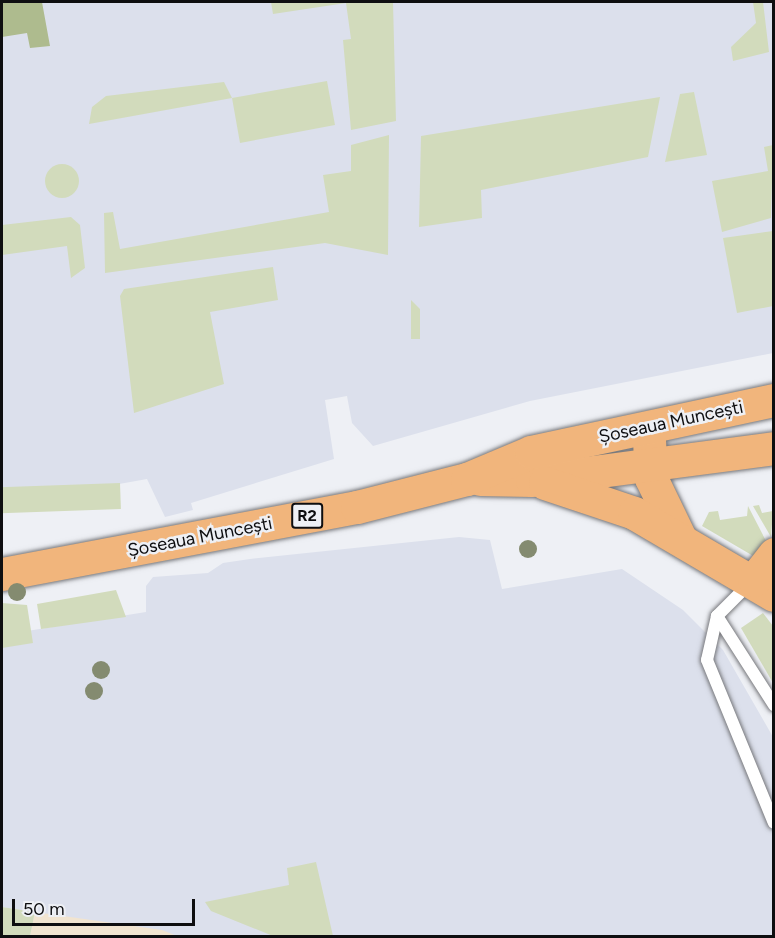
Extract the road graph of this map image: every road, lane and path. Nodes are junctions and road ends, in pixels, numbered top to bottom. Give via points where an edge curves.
1 (774, 400) edge
2 (654, 424) junction
3 (774, 448) edge
4 (647, 462) junction
5 (466, 479) junction
6 (532, 480) junction
7 (679, 537) junction
8 (774, 554) edge
9 (2, 574) edge
10 (764, 588) edge
11 (717, 616) junction
12 (774, 705) edge
13 (774, 823) edge

1 - 2 main road, Șoseaua Muncești / R2
2 - 4 main road
2 - 5 main road, Șoseaua Muncești / R2 via 531,452
3 - 4 main road, Șoseaua Muncești / R2
4 - 6 main road, Șoseaua Muncești / R2
4 - 7 main road
5 - 6 main road, Șoseaua Muncești / R2
5 - 9 main road, Șoseaua Muncești / R2 via 357,507
6 - 7 main road via 623,508
7 - 10 main road
8 - 10 main road
10 - 11 lane
11 - 12 lane
11 - 13 lane via 707,660

